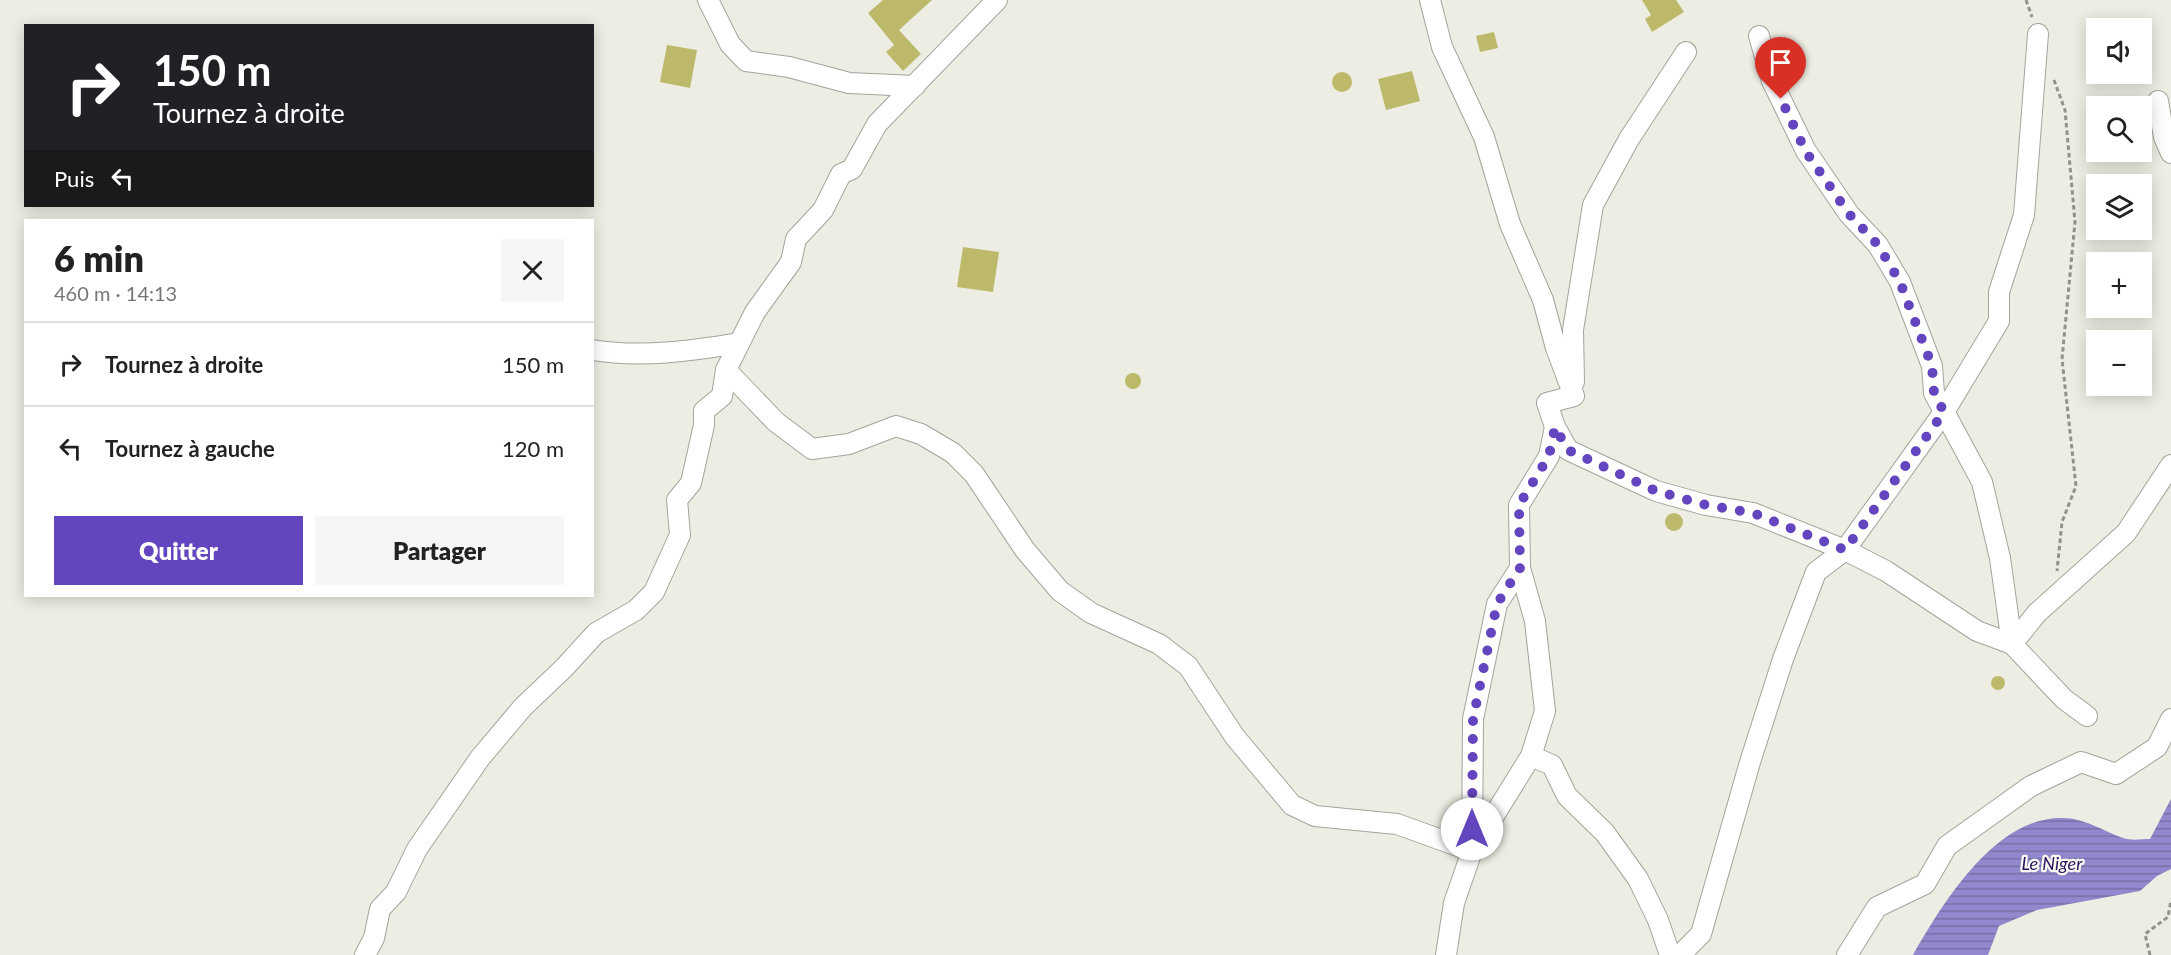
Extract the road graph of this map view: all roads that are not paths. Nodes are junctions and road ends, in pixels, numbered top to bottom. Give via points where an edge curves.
1 (708, 0) edge
2 (997, 0) edge
3 (1430, 0) edge
4 (2038, 34) road end
5 (1759, 36) dead end
6 (1686, 52) dead end
7 (915, 86) junction
8 (2158, 101) dead end
9 (2171, 153) edge
10 (739, 343) junction
11 (594, 351) edge
12 (726, 370) junction
13 (1574, 396) junction
14 (1944, 412) junction
15 (1555, 427) junction
16 (2171, 465) edge
17 (1845, 550) junction
18 (1520, 568) junction
19 (2012, 644) junction
20 (2087, 716) dead end
21 (2171, 719) edge
22 (1531, 756) junction
23 (1472, 851) junction
24 (365, 955) edge
25 (1446, 955) edge
26 (1670, 955) edge
27 (1680, 955) edge
28 (1847, 955) edge

1 - 7 street via 730,44 746,61 789,67 849,83
2 - 7 street
3 - 13 street via 1442,47 1485,137 1510,224 1544,300
4 - 14 street via 2024,215 1999,292 1999,321
5 - 14 street via 1772,81 1806,152 1849,214 1878,245 1900,282 1932,366 1934,393
6 - 13 street via 1629,139 1593,205 1573,330
7 - 10 street via 877,124 852,169 841,174 823,210 796,239 791,262 755,312
8 - 9 street
10 - 11 street via 686,352
10 - 12 street
12 - 23 street via 776,422 812,449 849,444 896,426 921,434 953,453 974,474 1025,550 1060,591 1091,613 1159,644 1188,666 1235,737 1292,805 1315,816 1397,824
12 - 24 street via 722,396 704,411 691,483 677,500 680,535 654,592 636,610 596,633 480,758 417,849 396,892 380,909 374,938
13 - 15 street via 1547,403
14 - 17 street
14 - 19 street via 1982,482 2000,558
15 - 17 street via 1568,450 1656,491 1753,513
15 - 18 street via 1549,456 1519,505
16 - 19 street via 2126,533 2037,613
17 - 19 street via 1886,571 1977,631
17 - 27 street via 1816,572 1750,762 1701,934
18 - 22 street via 1535,621 1545,711
18 - 23 street via 1497,604 1473,719
19 - 20 street via 2064,699
21 - 28 street via 2157,747 2116,774 2081,762 2031,786 1947,846 1925,884 1877,907
22 - 23 street
22 - 26 street via 1552,765 1566,796 1605,833 1638,879
23 - 25 street via 1454,903

